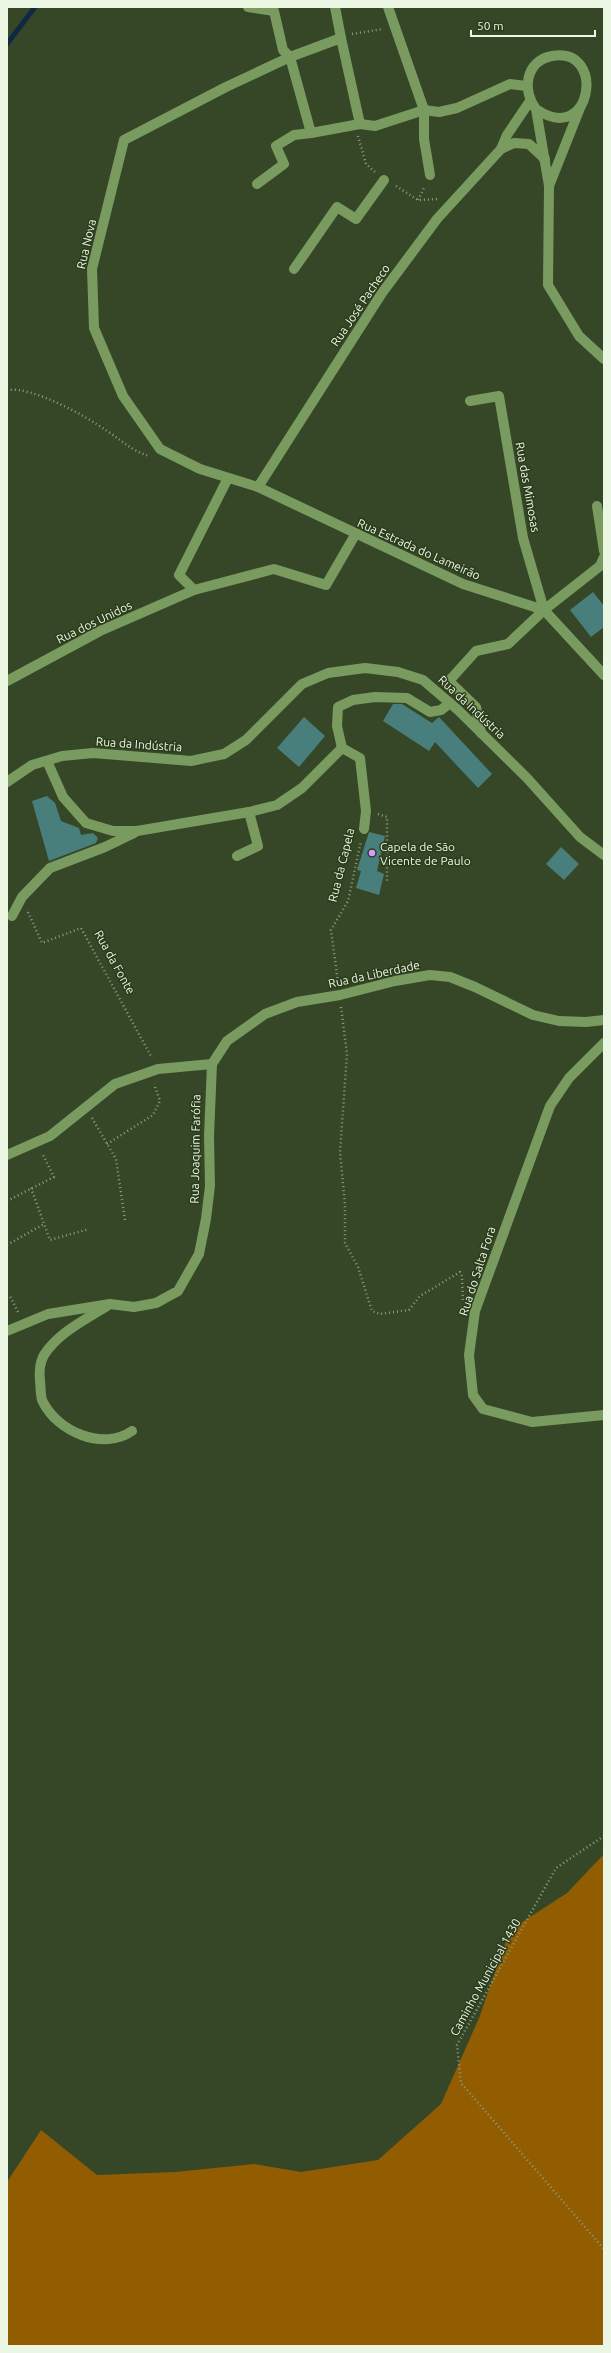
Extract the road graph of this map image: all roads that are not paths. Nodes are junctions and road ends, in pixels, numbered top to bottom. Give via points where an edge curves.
1 (248, 7) edge
2 (334, 7) edge
3 (388, 7) edge
4 (340, 38) junction
5 (290, 57) junction
6 (526, 86) junction
7 (533, 105) junction
8 (581, 106) junction
9 (424, 110) junction
10 (360, 124) junction
11 (311, 133) junction
12 (501, 149) junction
13 (545, 159) junction
14 (430, 175) dead end
15 (384, 180) road end
16 (257, 184) dead end
17 (549, 186) junction
18 (294, 269) dead end
19 (604, 359) edge
20 (470, 401) dead end
21 (228, 478) junction
22 (258, 487) junction
23 (597, 506) dead end
24 (356, 535) junction
25 (604, 551) edge
26 (604, 557) edge
27 (194, 590) junction
28 (544, 610) junction
29 (604, 675) edge
30 (7, 681) edge
31 (450, 703) junction
32 (482, 733) junction
33 (342, 748) junction
34 (47, 761) junction
35 (7, 782) edge
36 (249, 812) junction
37 (364, 829) road end
38 (137, 831) junction
39 (604, 855) edge
40 (237, 856) dead end
41 (12, 916) dead end
42 (604, 1020) edge
43 (604, 1043) edge
44 (212, 1064) junction
45 (7, 1154) edge
46 (110, 1304) junction
47 (7, 1331) edge
48 (604, 1414) edge
49 (132, 1431) dead end

1 - 5 street via 274,11 283,50
2 - 4 street
3 - 9 street
4 - 5 street, Rua Nova
4 - 10 street
5 - 11 street
5 - 21 street, Rua Nova via 124,140 92,269 94,328 123,396 160,449 200,469
6 - 7 street
6 - 8 street via 528,76 542,60 562,56 572,60 586,76 588,86
6 - 9 street via 510,84 457,108 439,112
7 - 8 street via 553,118 564,117
7 - 12 street, Rua José Pacheco via 507,135
7 - 13 street
8 - 17 street
9 - 10 street via 375,126
9 - 14 street via 424,139
10 - 11 street
11 - 16 street via 294,136 276,146 284,164
12 - 13 street via 514,143 529,144
12 - 22 street, Rua José Pacheco via 437,219 382,293
13 - 17 street
15 - 18 street via 356,219 337,207
17 - 19 street via 548,285 579,336
20 - 28 street, Rua das Mimosas via 499,396 523,538
21 - 22 street, Rua Estrada do Lameirão
21 - 27 street via 179,575
22 - 24 street, Rua Estrada do Lameirão
23 - 25 street
24 - 27 street, Rua dos Unidos via 326,585 274,569
24 - 28 street, Rua Estrada do Lameirão via 463,584
26 - 28 street via 600,566
27 - 30 street, Rua dos Unidos via 100,631
28 - 29 street, Rua Estrada do Lameirão
28 - 32 street via 508,644 476,651 449,681 476,707
31 - 32 street, Rua da Indústria
31 - 33 street via 441,710 430,712 407,698 375,697 353,700 338,707 337,726
31 - 34 street, Rua da Indústria via 423,680 406,674 365,668 336,672 302,684 246,740 224,754 191,761 93,753 62,756
32 - 39 street, Rua da Indústria via 580,837
33 - 36 street via 302,788 277,805
33 - 37 street, Rua da Capela via 360,758 366,811
34 - 35 street, Rua da Indústria via 32,766
34 - 38 street via 63,797 86,823 113,831
36 - 38 street
36 - 40 street via 258,846
38 - 41 street via 105,847 50,868 22,897
42 - 44 street, Rua da Liberdade via 559,1021 533,1015 450,977 430,975 297,1002 266,1014 227,1041
43 - 48 street, Rua do Salta Fora via 570,1078 550,1106 475,1311 469,1361 473,1395 483,1409 532,1422
44 - 45 street via 158,1069 115,1084 50,1136
44 - 46 street, Rua Joaquim Farófia via 210,1186 199,1254 178,1291 149,1304 134,1307
46 - 47 street, Rua Joaquim Farófia via 48,1314
46 - 49 street via 61,1337 44,1355 39,1372 42,1401 51,1415 70,1431 84,1436 113,1438

